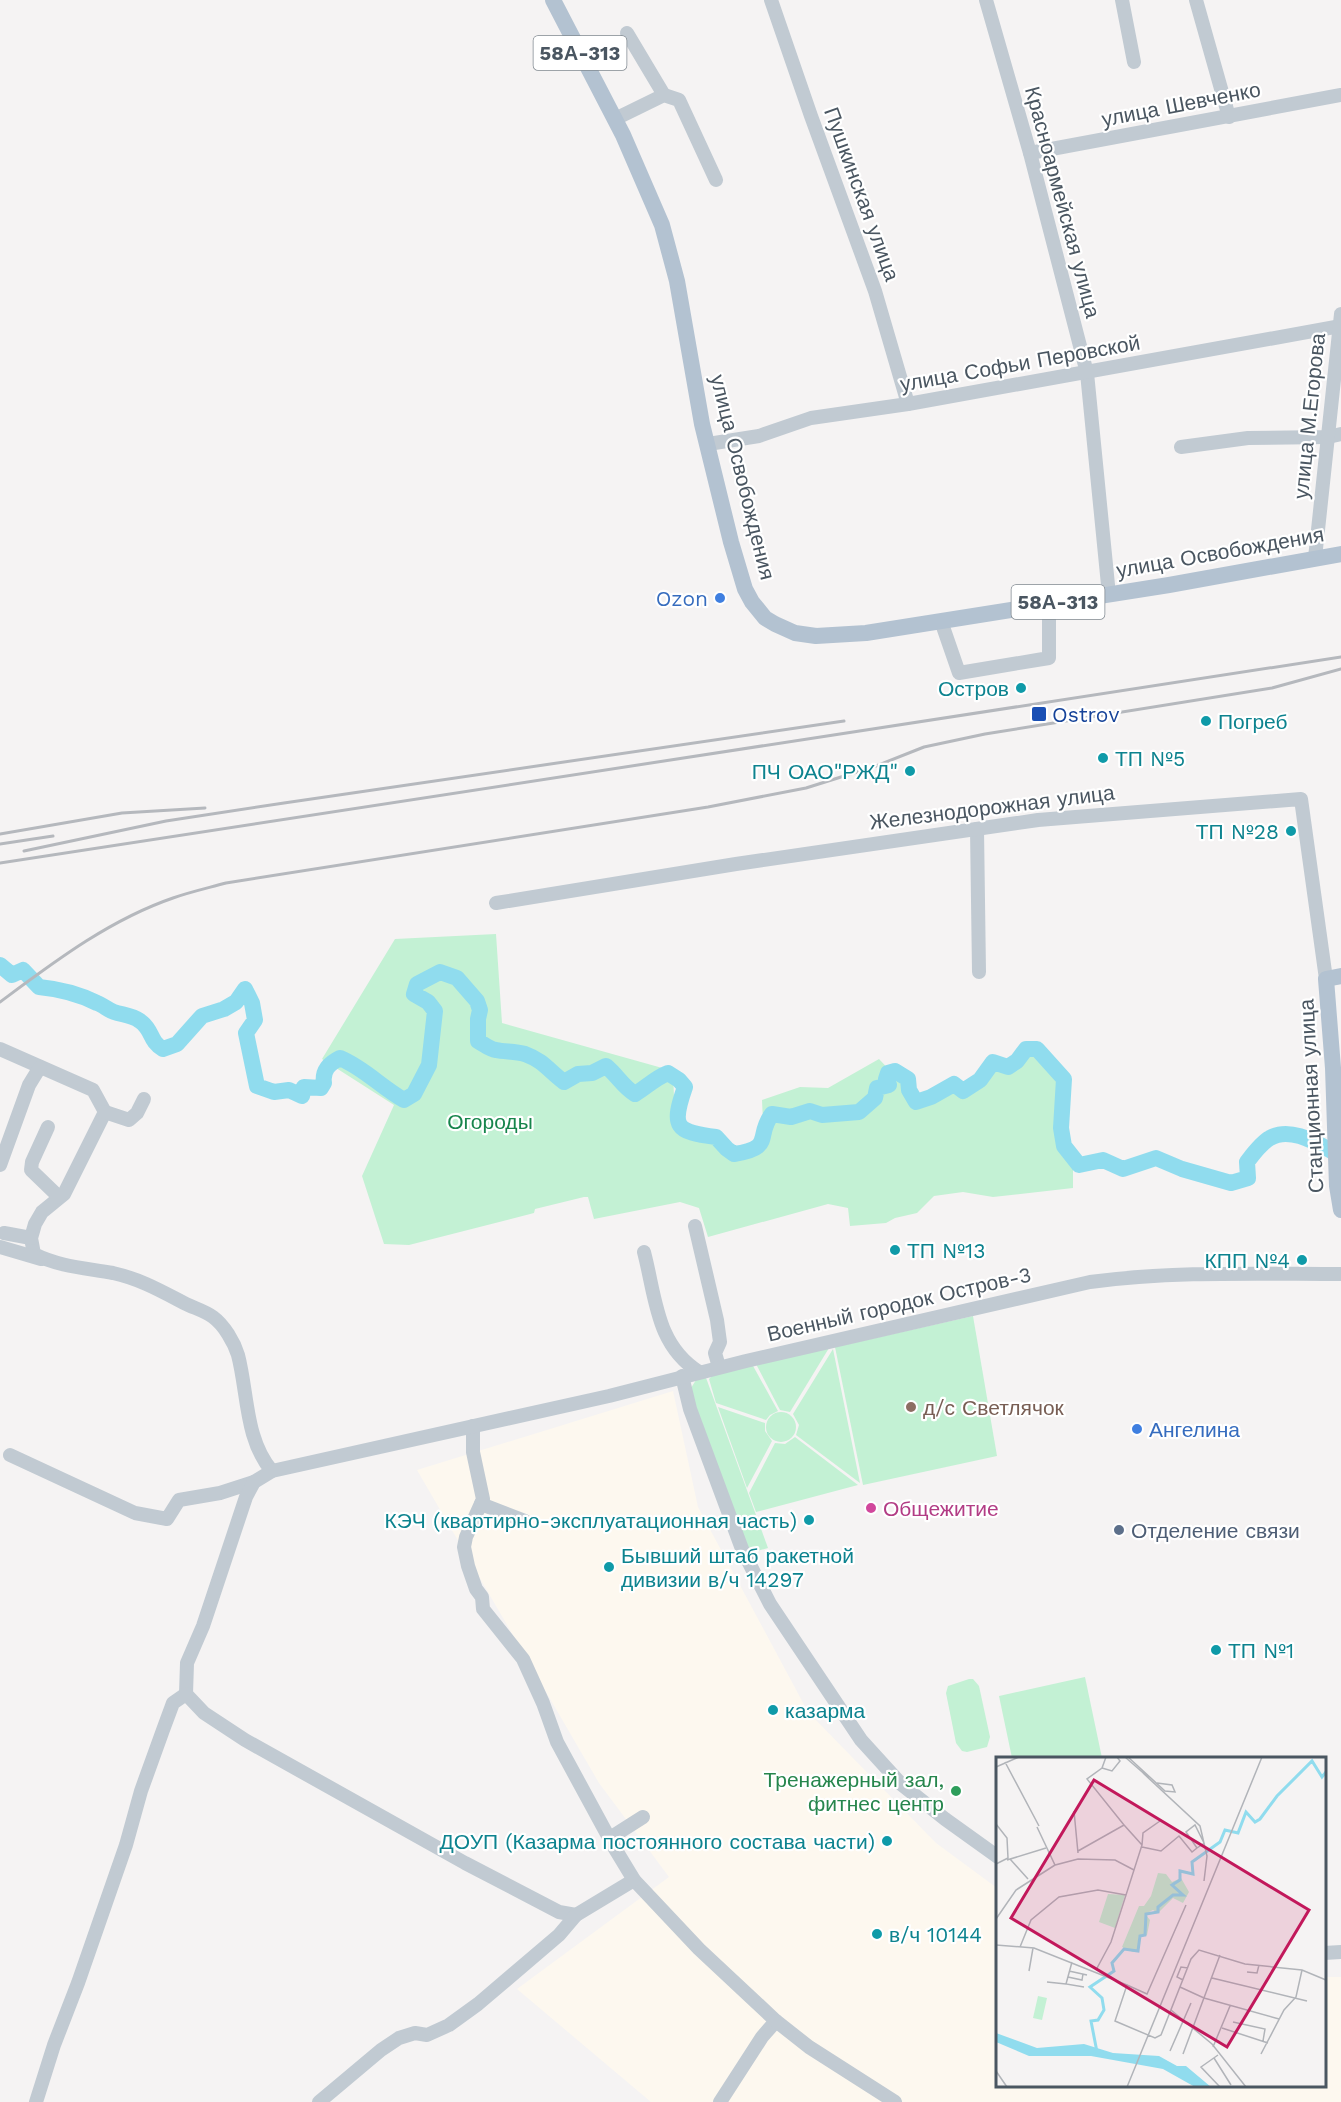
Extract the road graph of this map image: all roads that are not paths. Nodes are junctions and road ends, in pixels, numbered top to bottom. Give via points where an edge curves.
1 (553, 0) edge
2 (771, 0) edge
3 (987, 0) edge
4 (1122, 0) edge
5 (1196, 0) edge
6 (627, 33) dead end
7 (1134, 62) dead end
8 (664, 95) junction
9 (1341, 95) edge
10 (1229, 117) junction
11 (615, 119) junction
12 (1030, 153) junction
13 (716, 180) dead end
14 (1340, 322) edge
15 (1087, 373) junction
16 (908, 404) junction
17 (1334, 435) edge
18 (708, 444) junction
19 (1181, 447) dead end
20 (1341, 554) edge
21 (1315, 558) junction
22 (1109, 594) junction
23 (1049, 604) junction
24 (941, 621) junction
25 (977, 828) junction
26 (496, 903) dead end
27 (979, 972) dead end
28 (1334, 977) edge
29 (0, 1049) edge
30 (40, 1067) junction
31 (144, 1099) dead end
32 (105, 1112) junction
33 (48, 1127) dead end
34 (0, 1165) edge
35 (59, 1197) junction
36 (1341, 1210) edge
37 (695, 1226) dead end
38 (3, 1233) dead end
39 (32, 1238) junction
40 (0, 1247) edge
41 (644, 1252) dead end
42 (46, 1260) junction
43 (1341, 1274) edge
44 (719, 1367) junction
45 (699, 1372) junction
46 (682, 1376) junction
47 (473, 1426) junction
48 (10, 1455) dead end
49 (272, 1471) junction
50 (254, 1482) junction
51 (481, 1504) junction
52 (525, 1521) dead end
53 (186, 1694) junction
54 (643, 1817) dead end
55 (610, 1838) junction
56 (996, 1856) edge
57 (634, 1880) junction
58 (576, 1915) junction
59 (1341, 1952) edge
60 (1326, 1953) edge
61 (776, 2021) junction
62 (36, 2102) edge
63 (319, 2102) edge
64 (720, 2102) edge
65 (895, 2102) edge

1 - 11 main road, улица Освобождения / 58А-313
2 - 16 street, Пушкинская улица via 875,291
3 - 12 street, Красноармейская улица
4 - 7 street
5 - 10 street
6 - 8 street
8 - 11 street
8 - 13 street via 679,100
9 - 10 street, улица Шевченко
10 - 12 street, улица Шевченко
11 - 18 main road, улица Освобождения / 58А-313 via 662,225 677,281
12 - 15 street, Красноармейская улица
14 - 15 street, улица Софьи Перовской
14 - 17 street, улица М.Егорова
15 - 16 street, улица Софьи Перовской
15 - 22 street, Красноармейская улица
16 - 18 street, улица Софьи Перовской via 811,418 759,436
17 - 19 street via 1248,438
17 - 21 street, улица М.Егорова
18 - 24 main road, улица Освобождения / 58А-313 via 741,579 765,618 795,633 816,636
20 - 21 main road, улица Освобождения / 58А-313
21 - 22 main road, улица Освобождения / 58А-313
22 - 23 main road, улица Освобождения / 58А-313
23 - 24 main road, улица Освобождения / 58А-313
23 - 24 street via 1048,658 959,673
25 - 26 street, Железнодорожная улица
25 - 27 street
25 - 28 street, Железнодорожная улица via 1301,799
28 - 36 main road, Станционная улица via 1333,1068
29 - 30 street
30 - 32 street via 93,1090
30 - 34 street via 29,1085
31 - 32 street via 129,1120
32 - 35 street
33 - 35 street via 31,1170
35 - 39 street via 42,1212
37 - 44 street via 717,1320
38 - 39 street
39 - 42 street via 34,1254
40 - 42 street
41 - 45 street via 663,1333 685,1363
42 - 49 street via 146,1282 214,1318 235,1345 252,1430 264,1462
43 - 44 street, Военный городок Остров-3 via 1244,1273 1090,1282
44 - 45 street, Военный городок Остров-3
45 - 46 street, Военный городок Остров-3
46 - 47 street, Военный городок Остров-3
46 - 56 street via 690,1409 742,1550 770,1604 861,1740 902,1784
47 - 49 street, Военный городок Остров-3
47 - 51 street
48 - 50 street, Военный городок Остров-3 via 135,1512 167,1519 179,1500
49 - 50 street, Военный городок Остров-3
50 - 53 street via 187,1664
51 - 52 street
51 - 55 street via 464,1547 483,1609 523,1659 557,1742
53 - 58 street via 204,1713 281,1761 465,1863 559,1912
53 - 62 street via 173,1703 162,1730
54 - 55 street
55 - 57 street
57 - 58 street
57 - 61 street via 699,1949
58 - 63 street via 560,1935 478,2004 427,2035 415,2033 399,2038
59 - 60 street
61 - 64 street
61 - 65 street

